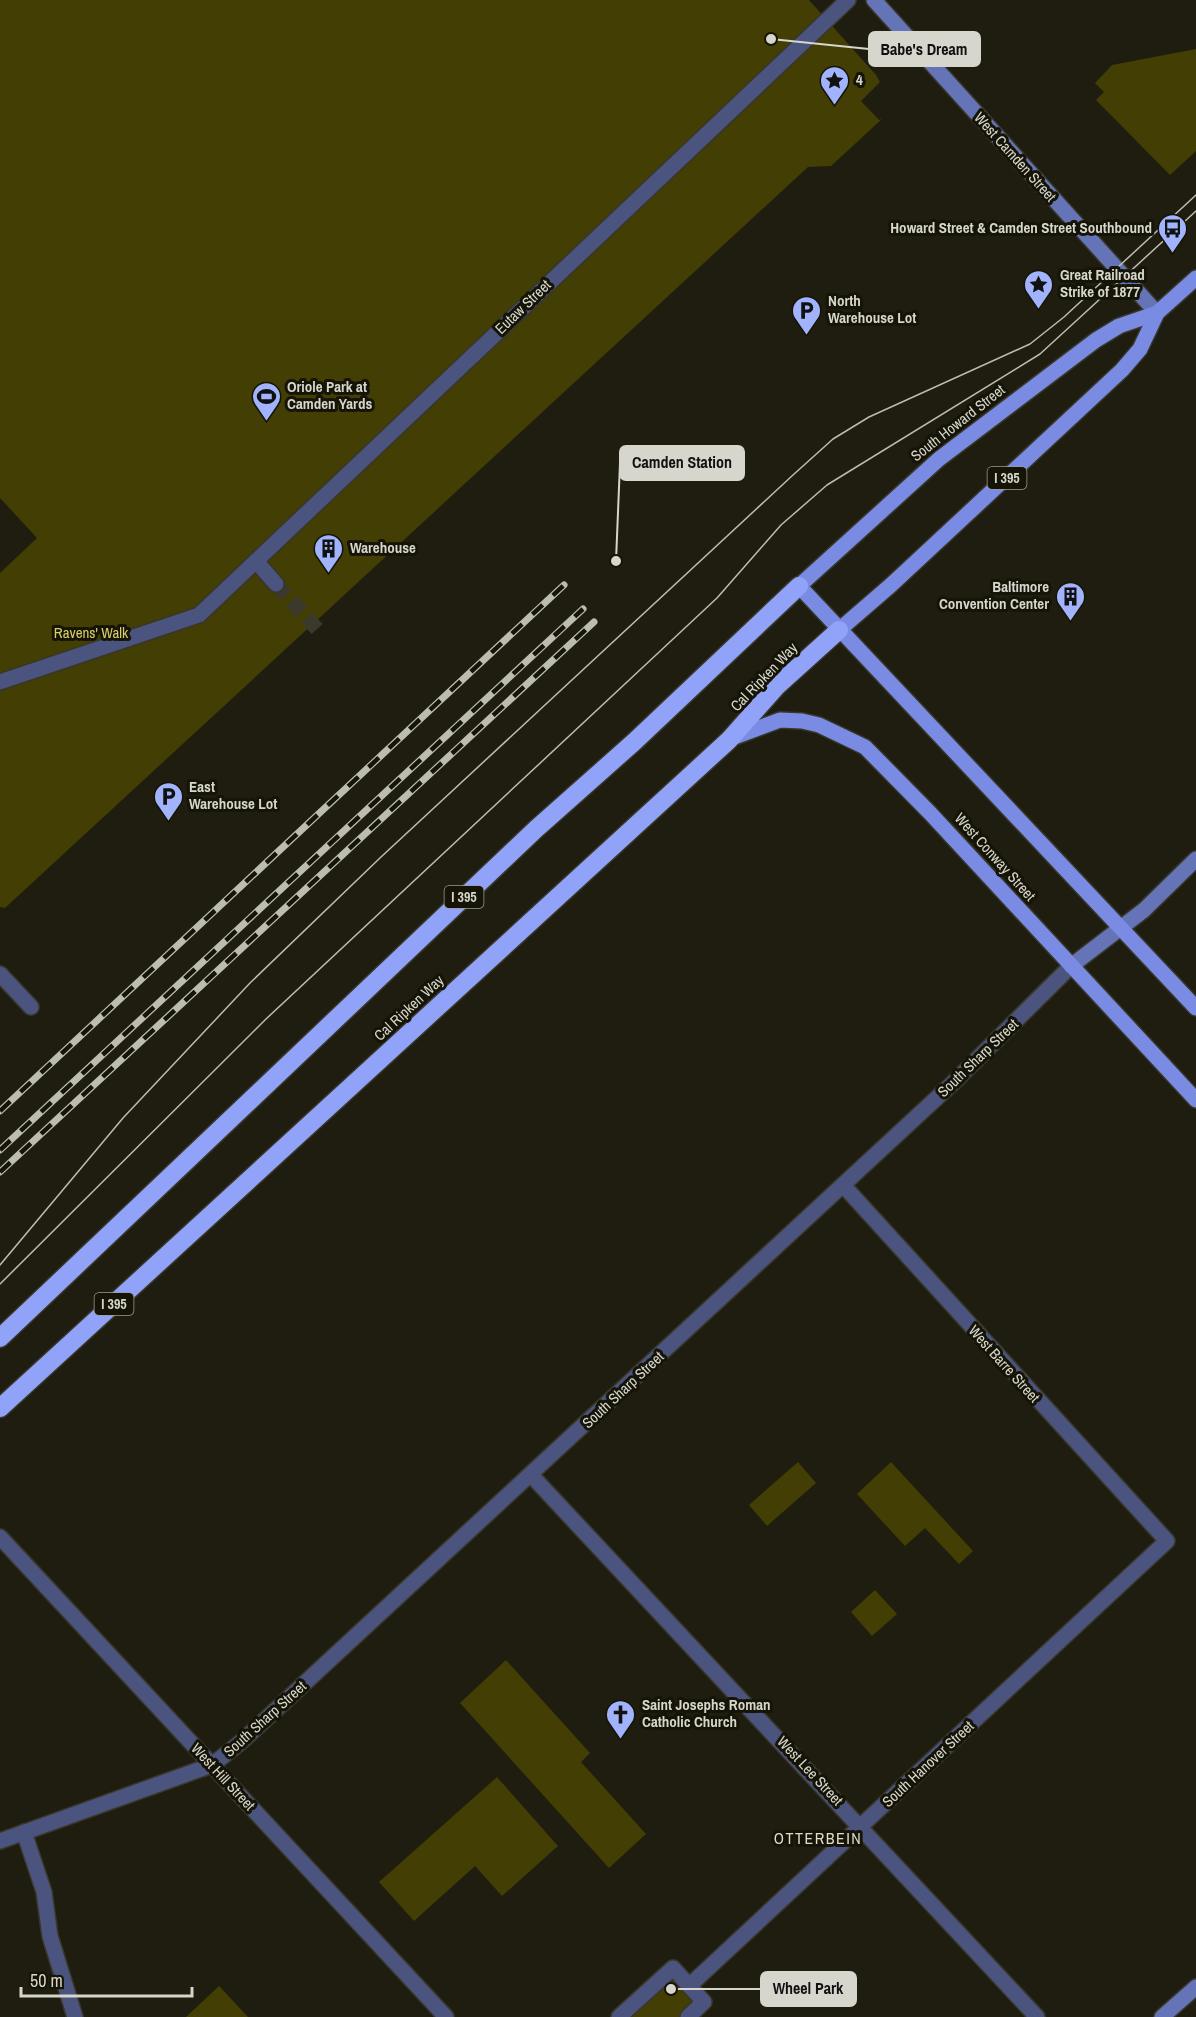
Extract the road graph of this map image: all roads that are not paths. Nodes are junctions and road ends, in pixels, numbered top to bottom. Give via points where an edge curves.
1 (848, 0) edge
2 (874, 0) edge
3 (1196, 278) edge
4 (1157, 313) junction
5 (256, 561) junction
6 (276, 584) tunnel mouth
7 (799, 585) junction
8 (839, 630) junction
9 (0, 682) edge
10 (729, 740) junction
11 (1194, 862) edge
12 (1118, 928) junction
13 (1071, 966) junction
14 (0, 974) edge
15 (31, 1007) dead end
16 (1196, 1008) edge
17 (1196, 1100) edge
18 (843, 1185) junction
19 (0, 1338) edge
20 (0, 1408) edge
21 (532, 1476) junction
22 (0, 1537) edge
23 (1167, 1541) joint
24 (212, 1765) junction
25 (861, 1826) junction
26 (24, 1832) junction
27 (0, 1841) edge
28 (695, 1981) junction
29 (1196, 1987) edge
30 (75, 2017) edge
31 (446, 2017) edge
32 (619, 2017) edge
33 (688, 2017) edge
34 (1037, 2017) edge
35 (1162, 2017) edge

1 - 5 street, Eutaw Street
2 - 4 street, West Camden Street
3 - 4 main road, South Howard Street
4 - 7 main road, South Howard Street / I 395 via 1119,326 972,434 882,508
4 - 8 main road, South Howard Street / I 395 via 1140,349 1122,370
5 - 6 street
5 - 9 street, Eutaw Street via 200,615
7 - 8 main road
7 - 19 highway, I 395
8 - 10 highway, Cal Ripken Way / I 395 via 777,686
8 - 12 main road
10 - 13 main road, West Conway Street via 780,720 819,725 865,747
10 - 20 highway, Cal Ripken Way / I 395
11 - 12 street, South Sharp Street via 1144,910
12 - 13 street, South Sharp Street
12 - 16 main road
13 - 17 main road, West Conway Street
13 - 18 street, South Sharp Street via 977,1061
14 - 15 street
18 - 21 street, South Sharp Street
18 - 23 street, West Barre Street
21 - 24 street, South Sharp Street via 242,1742
21 - 25 street, West Lee Street
22 - 24 street, West Hill Street
23 - 25 street, South Hanover Street
24 - 26 street, South Sharp Street
24 - 31 street, West Hill Street
25 - 28 street, South Hanover Street
25 - 34 street, West Lee Street
26 - 27 street, South Sharp Street
26 - 30 street via 44,1892 50,1935
28 - 32 street via 673,1968
28 - 33 street via 704,2002
29 - 35 street

